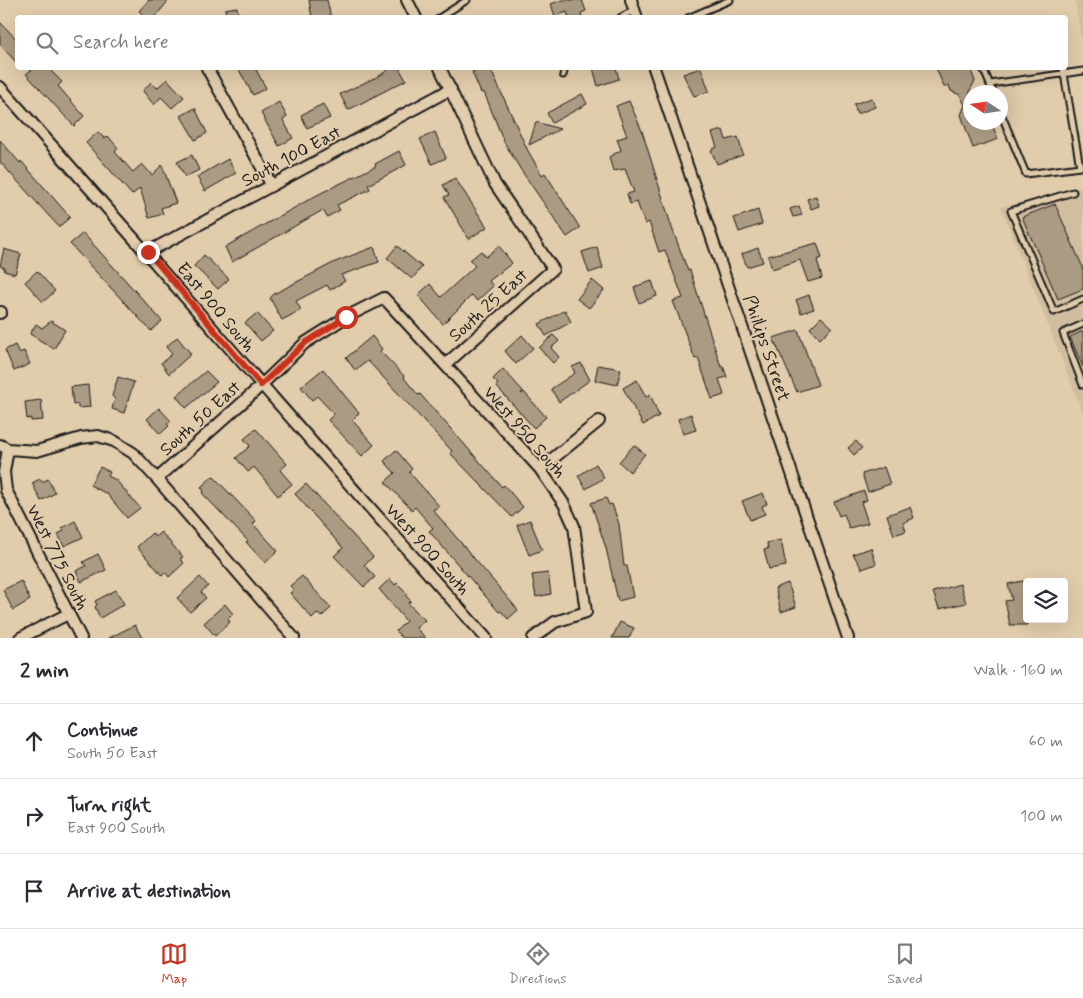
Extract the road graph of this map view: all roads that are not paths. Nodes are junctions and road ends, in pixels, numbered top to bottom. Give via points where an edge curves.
1 (406, 0) edge
2 (468, 0) edge
3 (730, 0) edge
4 (414, 15) edge
5 (444, 15) edge
6 (695, 15) edge
7 (209, 70) edge
8 (441, 70) edge
9 (564, 70) edge
10 (655, 70) edge
11 (984, 70) edge
12 (1063, 70) edge
13 (1083, 71) edge
14 (562, 75) dead end
15 (990, 84) joint
16 (0, 87) edge
17 (450, 89) junction
18 (1008, 130) edge
19 (271, 184) junction
20 (1074, 192) dead end
21 (148, 252) junction
22 (1083, 299) edge
23 (1083, 324) edge
24 (426, 345) joint
25 (445, 366) junction
26 (261, 385) junction
27 (1083, 385) edge
28 (599, 421) dead end
29 (4, 447) edge
30 (540, 469) junction
31 (157, 479) junction
32 (345, 482) joint
33 (68, 614) junction
34 (20, 638) edge
35 (81, 638) edge
36 (294, 638) edge
37 (486, 638) edge
38 (533, 638) edge
39 (848, 638) edge

1 - 4 street
2 - 5 lane
3 - 6 lane
7 - 19 street
8 - 17 street
9 - 14 lane
10 - 39 street, Phillips Street
11 - 15 lane
12 - 13 lane
12 - 15 lane
12 - 18 lane via 1080,167 1026,174
16 - 21 street, East 900 South
17 - 19 street, South 100 East
17 - 25 street, South 25 East via 494,184 553,269
19 - 21 street, South 100 East
20 - 22 lane via 1011,211 1054,312
21 - 26 street, East 900 South
23 - 27 lane via 1063,333
24 - 25 street, West 950 South
24 - 26 street, South 50 East via 384,298 305,343
25 - 30 street, West 950 South
26 - 31 street, South 50 East
26 - 32 street, East 900 South
28 - 30 street
29 - 31 street via 37,451 98,436 114,440 133,453
29 - 33 street, West 775 South via 6,490
30 - 38 street, West 950 South via 564,504 574,526 586,612 556,622
31 - 36 street
32 - 37 street, West 900 South
33 - 34 street
33 - 35 street, West 775 South

